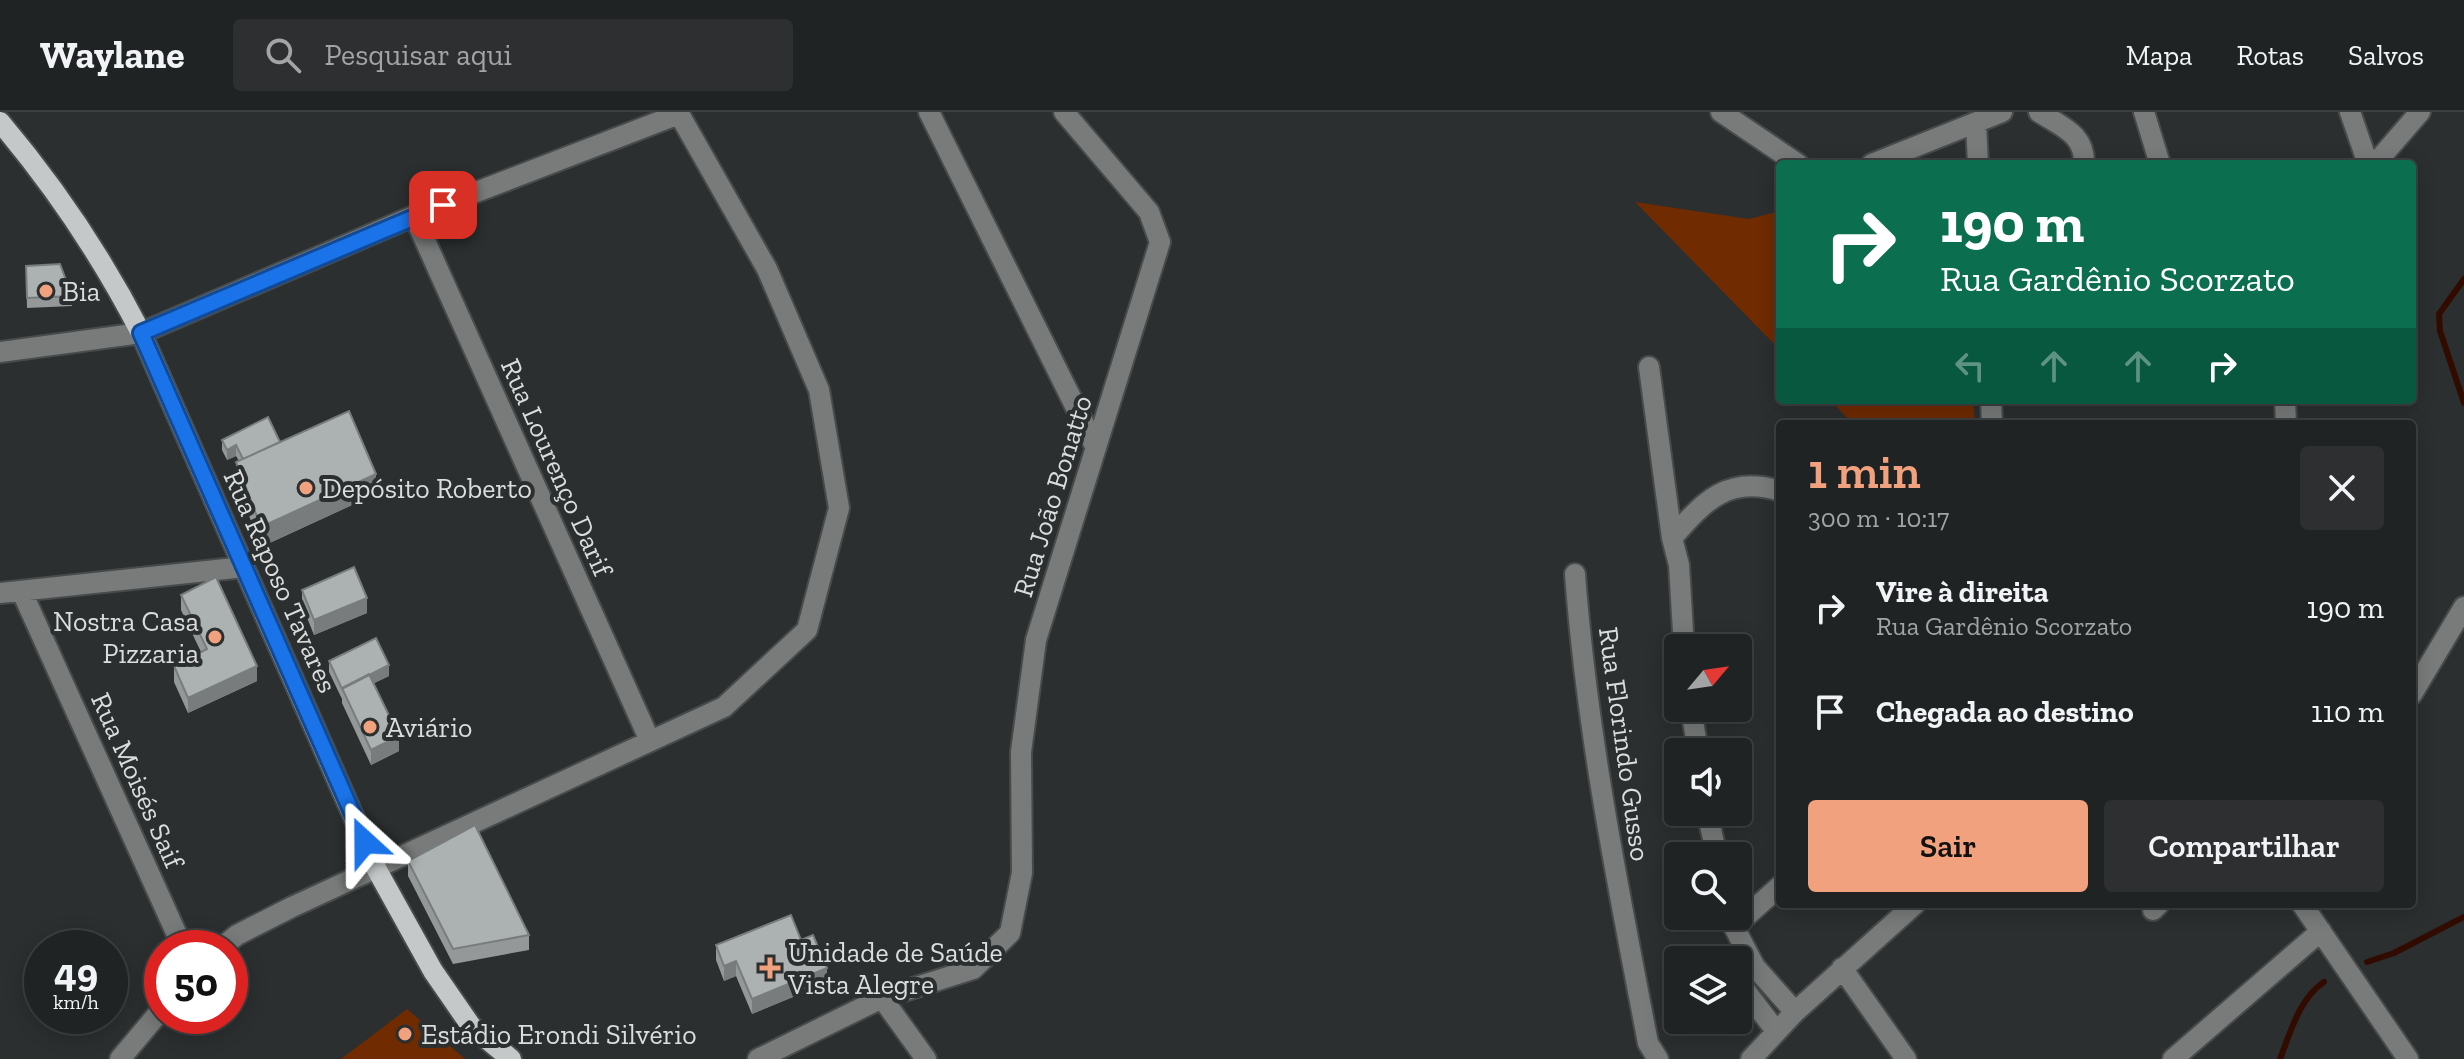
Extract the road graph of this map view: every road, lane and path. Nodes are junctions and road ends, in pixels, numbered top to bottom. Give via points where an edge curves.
1 (929, 112) edge
2 (1064, 112) edge
3 (1721, 112) edge
4 (2002, 112) edge
5 (2039, 112) edge
6 (2144, 112) edge
7 (2350, 112) edge
8 (2420, 112) edge
9 (678, 113) edge
10 (0, 122) edge
11 (1976, 124) junction
12 (1792, 160) edge
13 (1882, 160) edge
14 (1978, 160) edge
15 (2084, 160) edge
16 (2159, 160) edge
17 (2367, 160) edge
18 (2378, 160) edge
19 (414, 216) junction
20 (141, 333) junction
21 (0, 352) edge
22 (1649, 367) dead end
23 (1096, 448) junction
24 (1776, 490) edge
25 (1672, 538) junction
26 (244, 567) junction
27 (1575, 574) dead end
28 (22, 592) junction
29 (0, 593) edge
30 (2464, 607) edge
31 (1683, 634) edge
32 (2416, 687) edge
33 (650, 741) junction
34 (377, 870) junction
35 (1776, 889) edge
36 (1752, 906) edge
37 (1910, 908) edge
38 (2305, 908) edge
39 (175, 930) edge
40 (247, 930) edge
41 (1736, 930) edge
42 (2321, 931) junction
43 (1842, 968) junction
44 (882, 998) junction
45 (1752, 999) edge
46 (1795, 1012) junction
47 (144, 1030) edge
48 (1776, 1031) junction
49 (120, 1059) edge
50 (511, 1059) edge
51 (758, 1059) edge
52 (926, 1059) edge
53 (1658, 1059) edge
54 (1751, 1059) edge
55 (1906, 1059) edge
56 (2173, 1059) edge
57 (2408, 1059) edge

1 - 23 street
2 - 23 street, Rua João Bonatto via 1149,212 1160,242
3 - 12 street
4 - 11 street
5 - 15 street via 2078,139
6 - 16 street
7 - 17 street
8 - 18 street
9 - 19 street
9 - 33 street via 767,269 819,390 839,508 807,630 724,707
10 - 20 main road, Rua Raposo Tavares via 78,223
11 - 13 street
11 - 14 street
19 - 20 street
19 - 33 street, Rua Lourenço Darif
20 - 21 street
20 - 26 main road, Rua Raposo Tavares
22 - 25 street
23 - 44 street, Rua João Bonatto via 1036,640 1021,752 1022,873 1010,933 973,969
24 - 25 street via 1754,486 1714,496
25 - 31 street
26 - 28 street
26 - 34 main road, Rua Raposo Tavares
27 - 53 street, Rua Florindo Gusso via 1602,806 1648,1043
28 - 29 street
28 - 39 street, Rua Moisés Saif
30 - 32 street
33 - 34 street
34 - 40 street
34 - 50 main road, Rua Raposo Tavares via 433,971 471,1026
35 - 36 street
37 - 43 street
38 - 42 street
41 - 46 street via 1755,967
42 - 56 street
42 - 57 street
43 - 46 street
43 - 55 street
44 - 51 street
44 - 52 street
45 - 48 street
46 - 48 street
47 - 49 street
48 - 54 street

